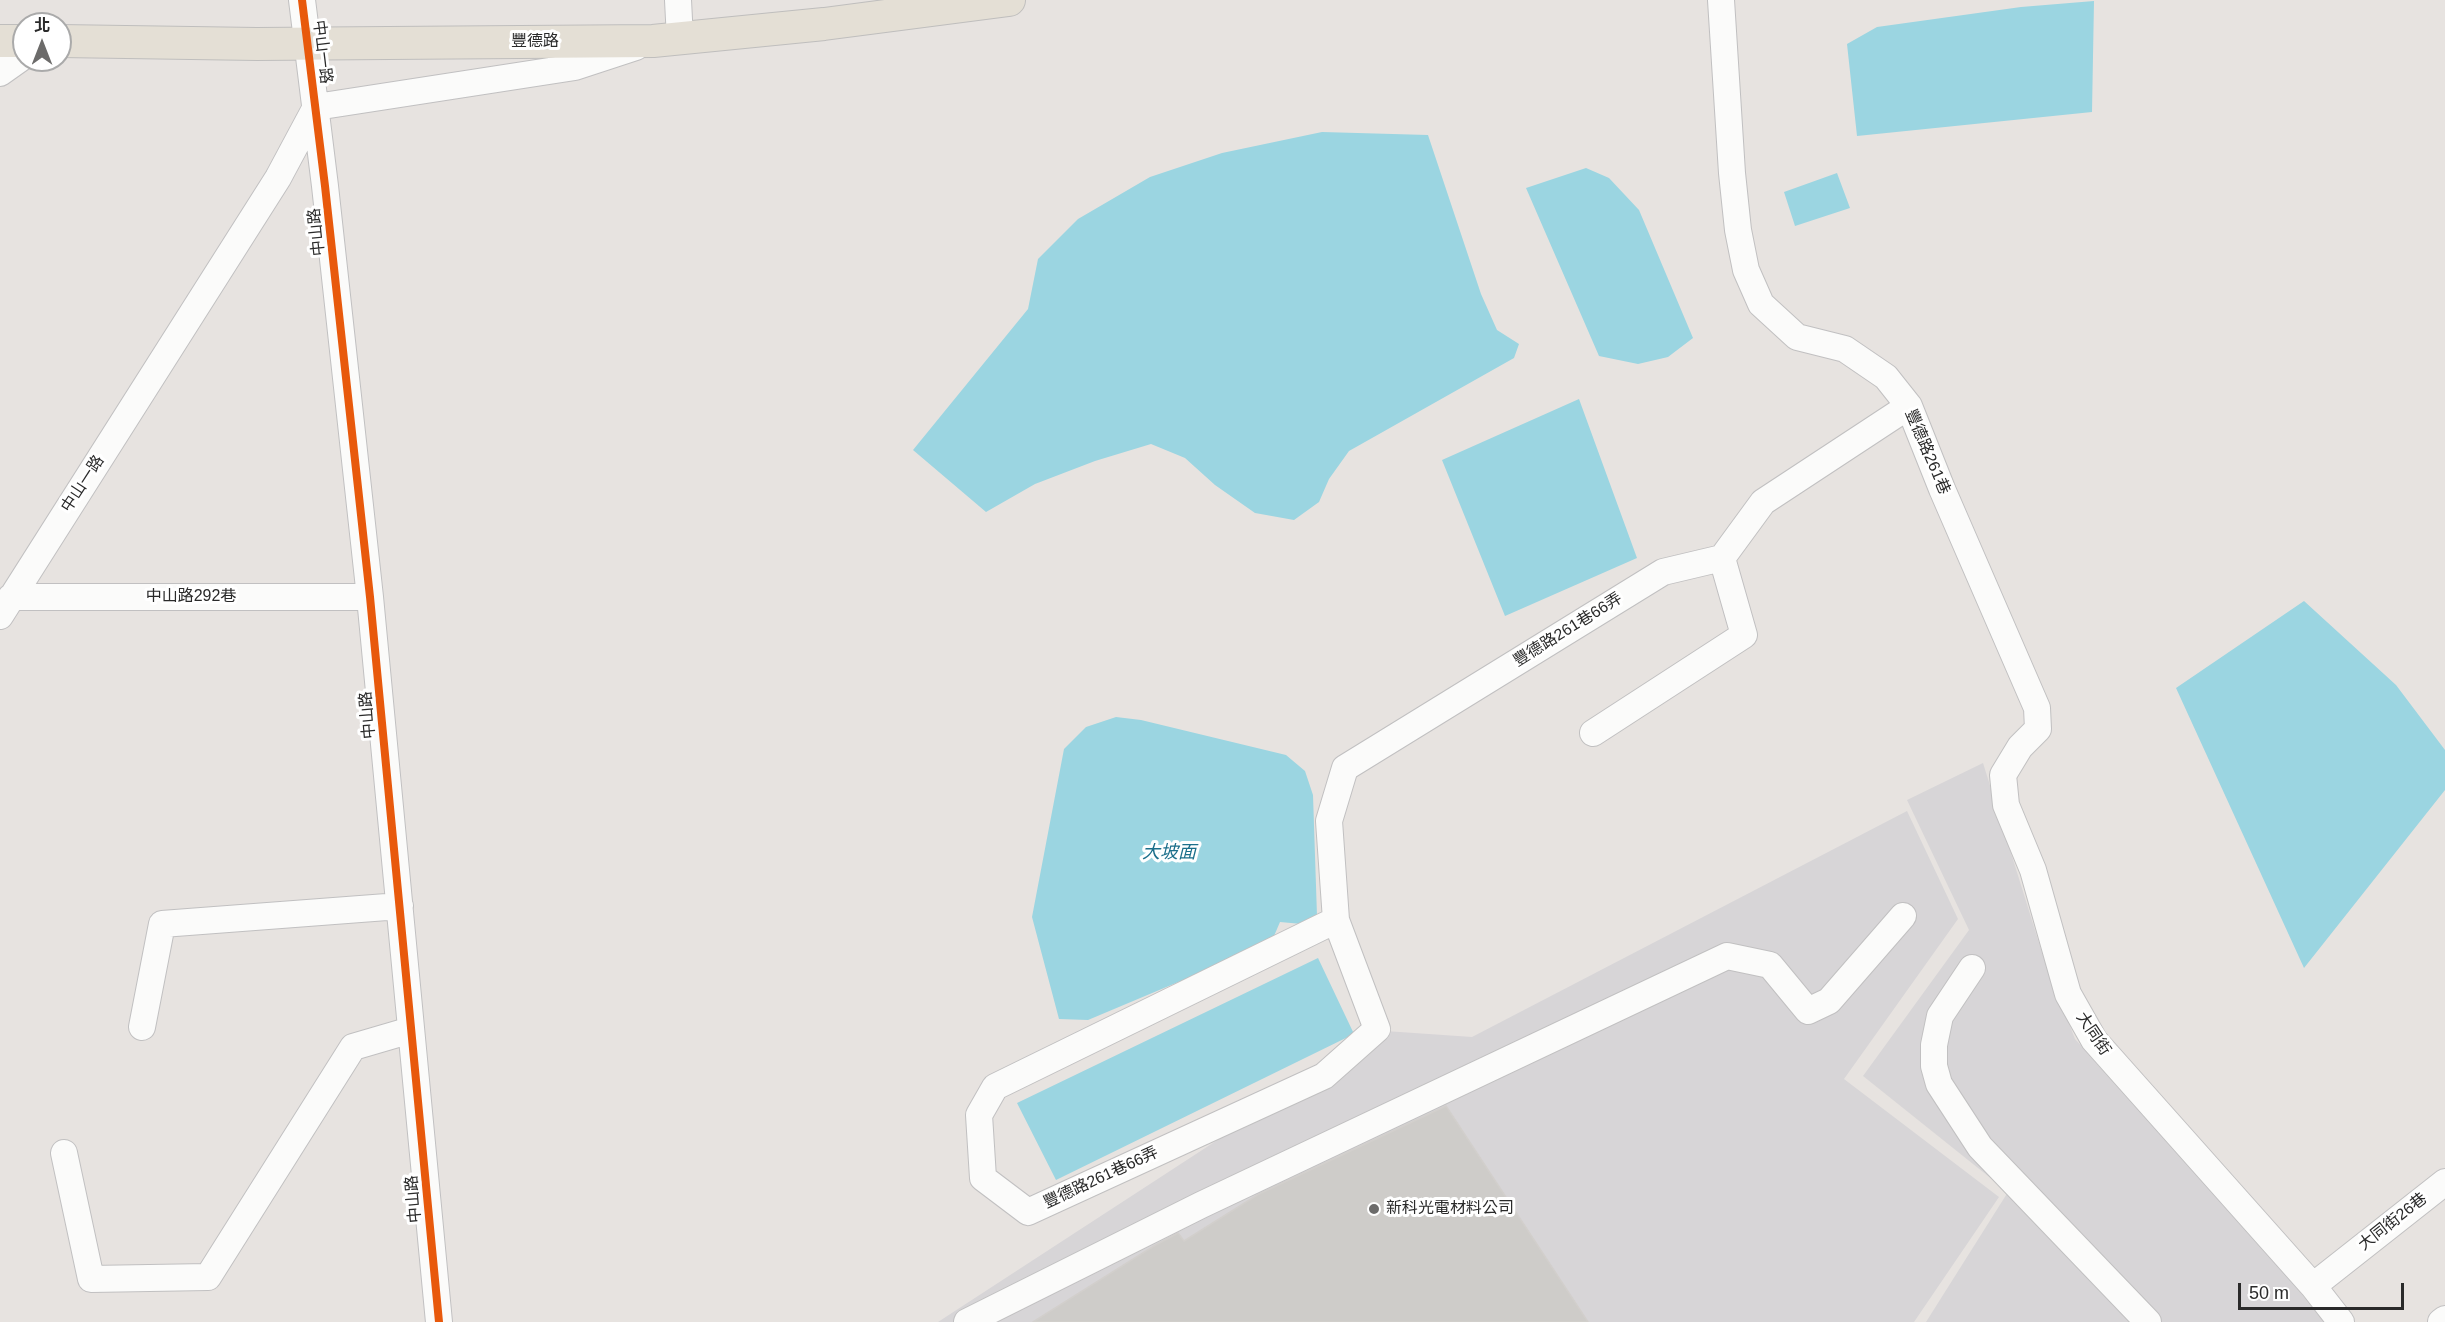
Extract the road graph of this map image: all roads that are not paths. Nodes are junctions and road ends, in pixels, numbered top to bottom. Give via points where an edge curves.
1 (302, 0) edge
2 (678, 0) edge
3 (1009, 0) edge
4 (1721, 0) edge
5 (666, 40) junction
6 (72, 41) edge
7 (308, 44) junction
8 (315, 107) junction
9 (1909, 406) junction
10 (1722, 558) junction
11 (370, 597) junction
12 (6, 606) edge
13 (2027, 686) joint
14 (1593, 733) dead end
15 (400, 906) junction
16 (1903, 916) dead end
17 (1336, 920) junction
18 (1972, 968) dead end
19 (142, 1027) dead end
20 (411, 1030) junction
21 (64, 1153) dead end
22 (2445, 1182) edge
23 (2313, 1286) junction
24 (2445, 1319) edge
25 (439, 1322) edge
26 (968, 1322) edge
27 (2148, 1322) edge
28 (2341, 1322) edge
29 (2441, 1322) edge

1 - 7 street, 中山一路
2 - 5 street
3 - 5 main road, 豐德路
4 - 9 street, 豐德路261巷 via 1738,230 1746,270 1761,304 1797,337 1845,349 1886,377
5 - 7 main road, 豐德路
5 - 8 street via 575,67
6 - 7 main road, 豐德路
7 - 8 street, 中山一路
8 - 11 street, 中山路
8 - 12 street, 中山一路 via 278,178
9 - 10 street via 1763,502
9 - 13 street, 豐德路261巷
10 - 14 street via 1744,634
10 - 17 street, 豐德路261巷66弄 via 1663,572 1345,768 1329,821
11 - 12 street, 中山路292巷
11 - 15 street, 中山路
13 - 23 street, 大同街 via 2037,708 2038,729 2020,747 2003,775 2006,805 2033,870 2068,994 2094,1040
15 - 19 street via 162,924
15 - 20 street, 中山路
16 - 26 street via 1829,1001 1808,1011 1770,965 1727,956 1201,1205
17 - 17 street, 豐德路261巷66弄 via 995,1087 979,1115 982,1178 1028,1212 1324,1076 1377,1029
18 - 27 street via 1940,1016 1934,1045 1939,1084 1980,1147
20 - 21 street via 353,1047 208,1277 91,1279
20 - 25 street, 中山路
22 - 23 street, 大同街26巷
23 - 28 street, 大同街
24 - 29 street

